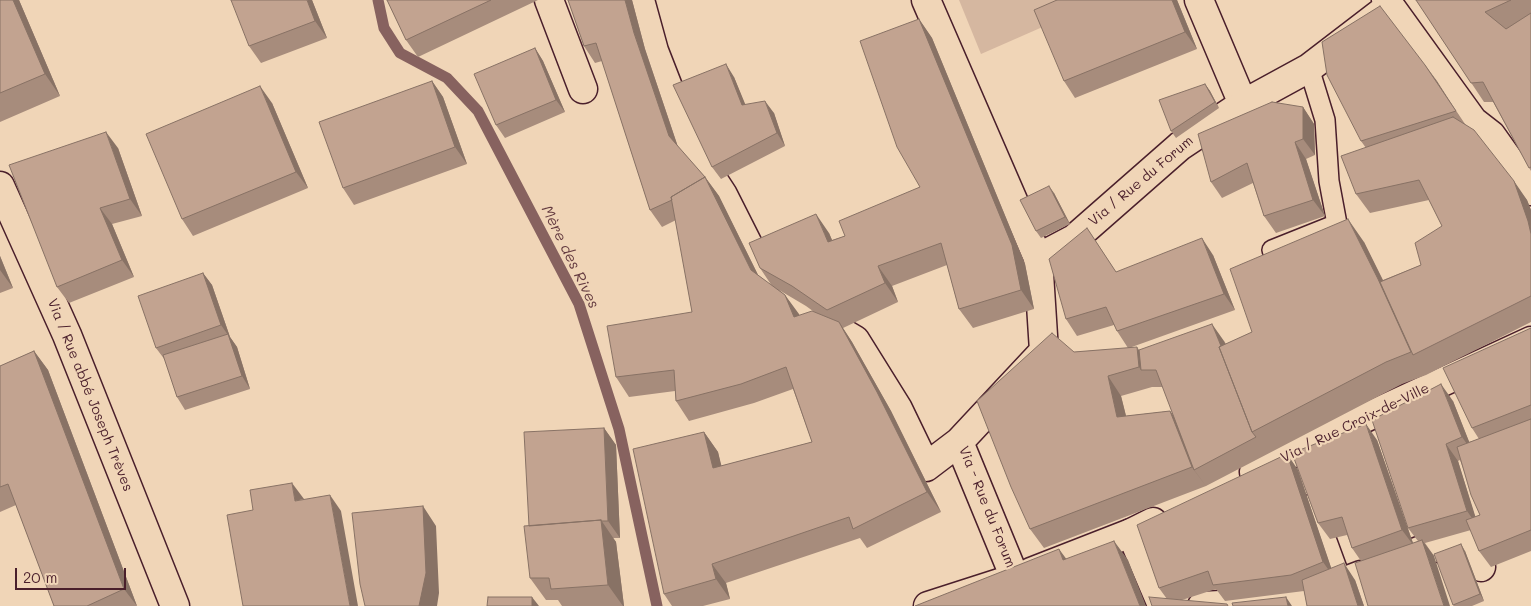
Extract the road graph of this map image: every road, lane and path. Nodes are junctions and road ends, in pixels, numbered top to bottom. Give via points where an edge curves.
1 (549, 0) edge
2 (640, 0) edge
3 (926, 0) edge
4 (1200, 0) edge
5 (1388, 3) edge
6 (1309, 68) junction
7 (583, 89) dead end
8 (1243, 104) junction
9 (0, 186) edge
10 (1531, 191) edge
11 (1272, 250) edge
12 (1038, 258) junction
13 (1531, 341) edge
14 (959, 442) junction
15 (1234, 482) edge
16 (1308, 489) edge
17 (1174, 512) edge
18 (1131, 534) junction
19 (1481, 568) edge
20 (1016, 578) junction
21 (1351, 578) junction
22 (175, 606) edge
23 (928, 606) edge
24 (1168, 606) edge
25 (1202, 606) edge
26 (1370, 606) edge

1 - 7 street
2 - 14 street via 654,51 691,146 723,195 771,290 856,340 898,409 926,467
3 - 12 street, Via - Rue du Forum
4 - 8 street
5 - 6 street, Via / Rue du Forum
5 - 10 street via 1473,121 1491,135
6 - 8 street, Via / Rue du Forum
6 - 11 lane via 1325,120 1330,181 1338,224
8 - 12 street, Via / Rue du Forum via 1180,146 1074,239
9 - 22 street, Via / Rue abbé Joseph Trèves via 67,335
12 - 14 street, Via - Rue du Forum via 1044,351
13 - 15 street, Via / Rue Croix-de-Ville via 1298,462
14 - 20 street, Via - Rue du Forum
16 - 21 lane
17 - 18 street
18 - 20 street
18 - 24 street via 1162,605
19 - 21 street via 1471,540 1416,542
20 - 23 street
21 - 25 street via 1293,601
21 - 26 street

